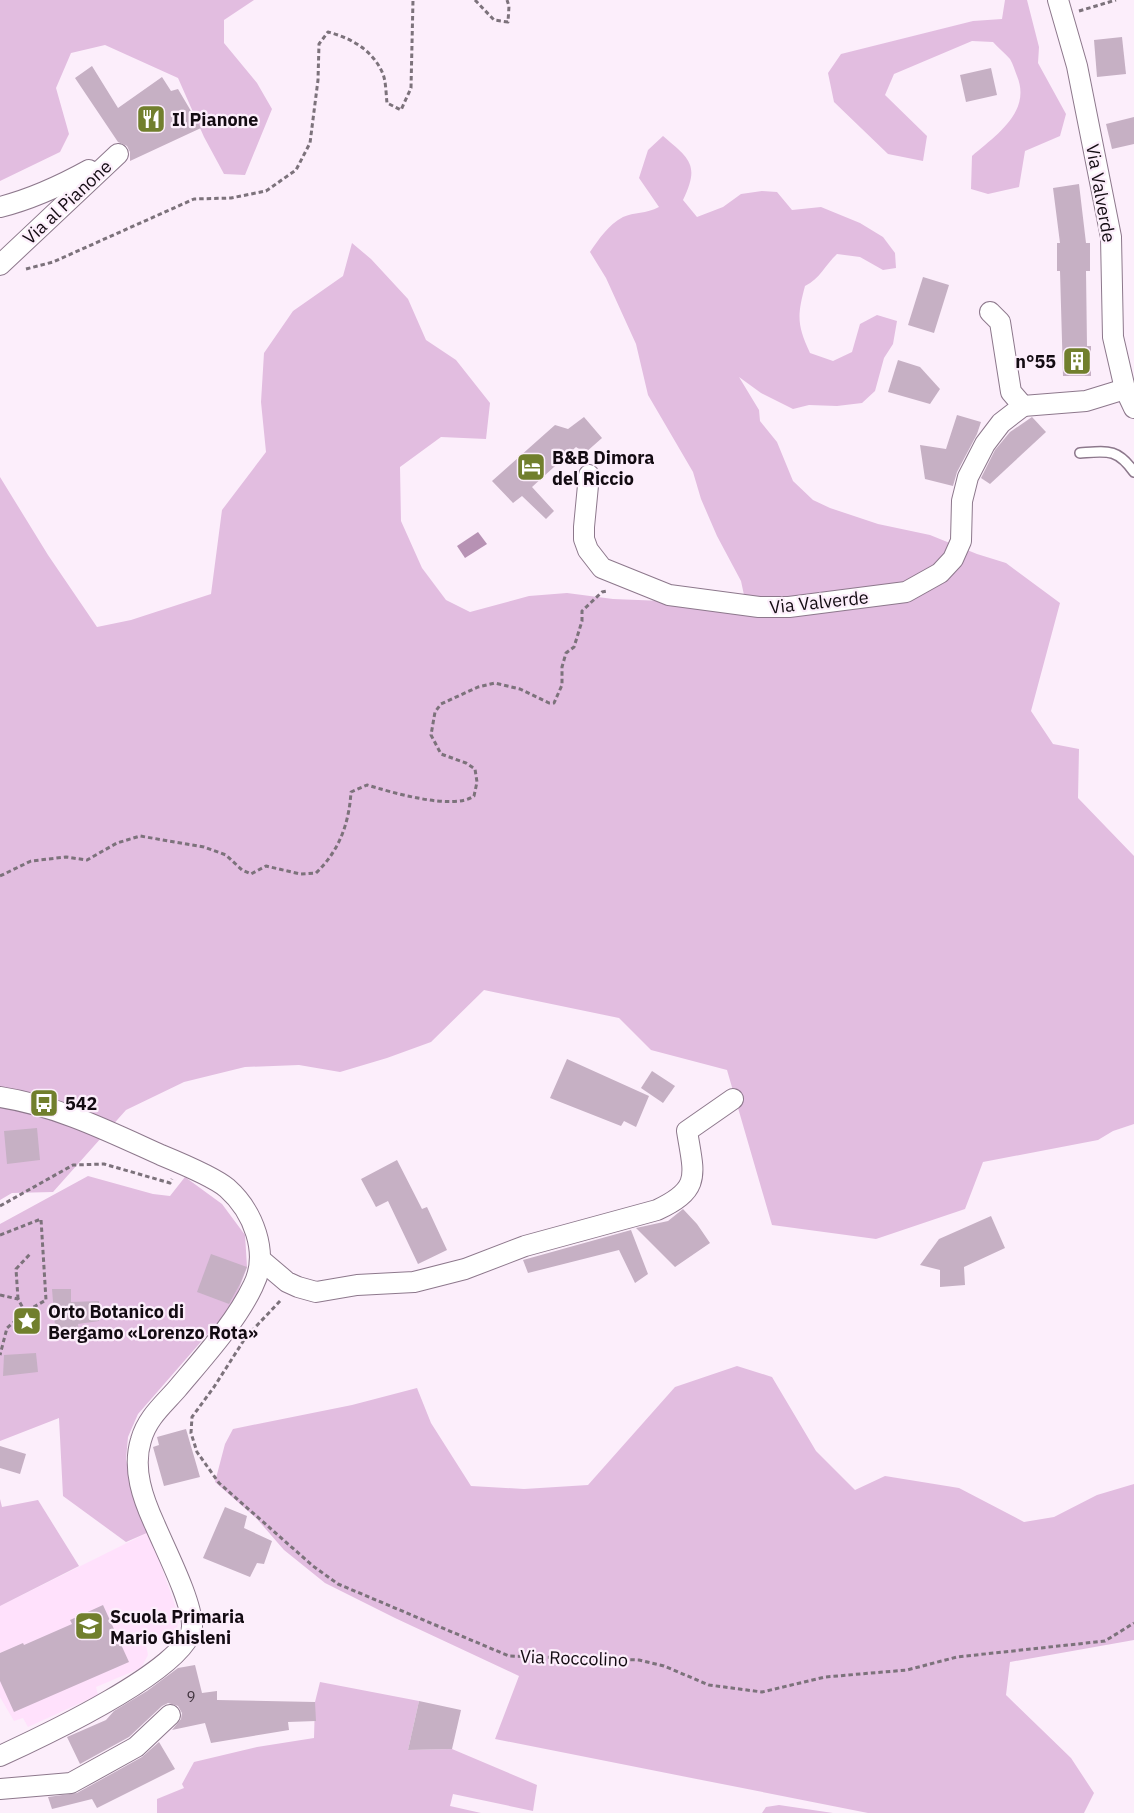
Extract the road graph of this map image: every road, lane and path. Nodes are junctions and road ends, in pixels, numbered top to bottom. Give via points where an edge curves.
1 (413, 0) edge
2 (475, 0) edge
3 (507, 0) edge
4 (1116, 0) edge
5 (1061, 8) edge
6 (0, 207) edge
7 (2, 263) edge
8 (990, 312) dead end
9 (1125, 389) junction
10 (1023, 406) junction
11 (1134, 408) edge
12 (1080, 453) dead end
13 (1134, 472) edge
14 (589, 475) dead end
15 (628, 579) junction
16 (0, 876) edge
17 (0, 1097) edge
18 (733, 1099) dead end
19 (183, 1164) junction
20 (0, 1206) edge
21 (0, 1235) edge
22 (31, 1253) dead end
23 (260, 1259) junction
24 (0, 1295) edge
25 (283, 1298) dead end
26 (18, 1299) junction
27 (25, 1312) junction
28 (254, 1321) dead end
29 (245, 1338) junction
30 (0, 1355) edge
31 (1134, 1623) edge
32 (170, 1715) dead end
33 (5, 1748) edge
34 (0, 1789) edge

1 - 7 path via 411,88 401,110 387,103 383,76 372,54 345,36 327,32 319,44 310,142 296,170 289,175 266,191 231,198 194,199 53,262 24,269
2 - 3 path via 494,20 508,22
4 - 5 path
5 - 9 street, Via Valverde via 1077,66 1111,237 1113,337
6 - 7 street, Via al Pianone via 55,189 118,154
8 - 10 street via 1000,322 1011,392
9 - 10 street via 1086,401
9 - 11 street, Via Valverde
10 - 15 street, Via Valverde via 1001,423 968,477 960,541 953,559 940,573 906,592 789,607 759,607 669,595
12 - 13 lane via 1117,454
14 - 15 street, Via Valverde via 584,527 588,550 602,568
15 - 16 path via 620,588 602,592 582,611 554,702 495,683 441,704 435,712 431,735 441,754 475,769 474,796 459,802 406,796 367,785 351,792 342,838 316,873 300,874 266,866 251,874 226,855 204,847 140,836 117,843 87,860 66,857 31,861
17 - 19 street via 30,1101 73,1115
18 - 23 street via 687,1131 694,1171 691,1185 677,1200 657,1210 414,1282 316,1292 287,1282
19 - 20 path via 170,1183 104,1164 73,1165
19 - 23 street via 226,1187 243,1205 256,1229
21 - 27 path via 41,1219 46,1300
22 - 26 path via 16,1269
23 - 33 street via 254,1284 227,1327 148,1420 140,1442 137,1468 143,1496 186,1598 192,1628 183,1646 172,1659 98,1708
24 - 26 path
25 - 29 path, Via Roccolino
26 - 27 path
27 - 30 path via 7,1328
28 - 29 path, Via Roccolino
29 - 31 path, Via Roccolino via 192,1417 191,1433 197,1452 219,1483 338,1584 509,1656 639,1660 709,1685 762,1692 825,1677 908,1670 957,1657 1105,1641
32 - 34 street via 136,1747 71,1783

